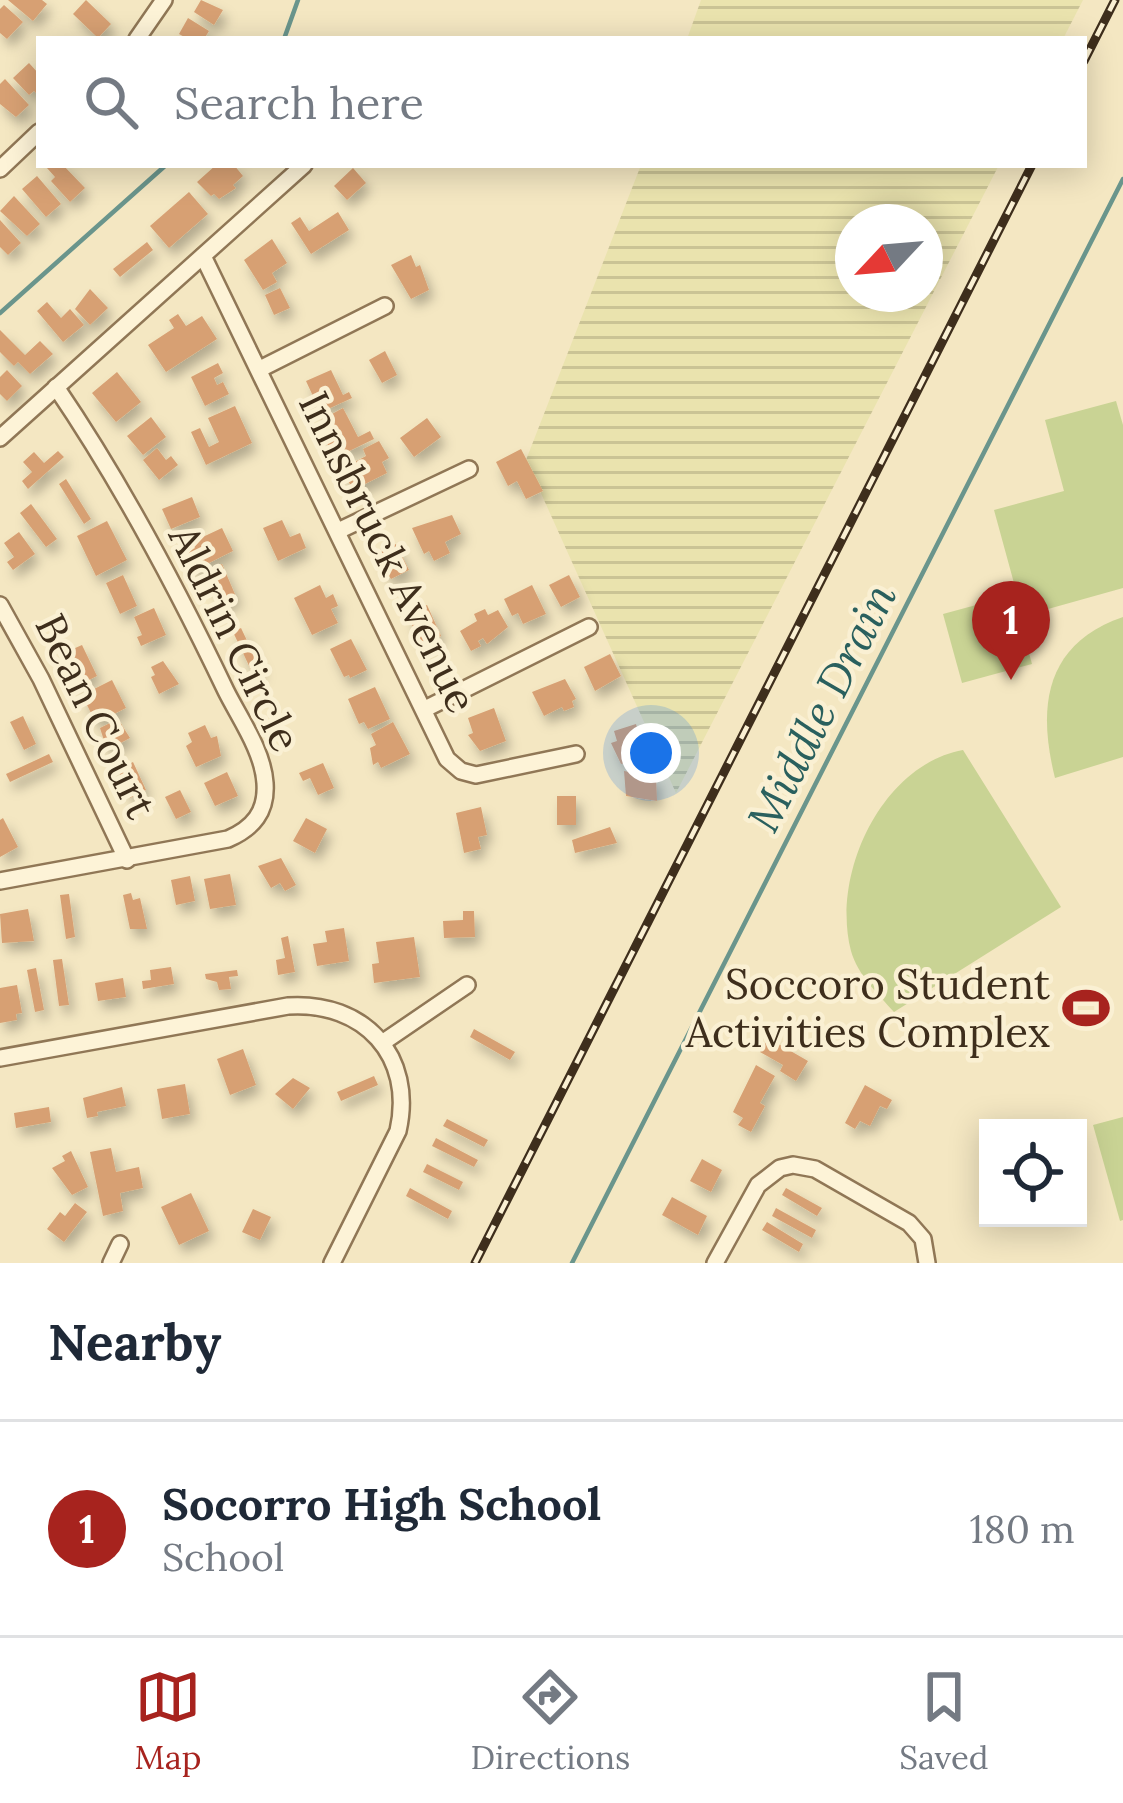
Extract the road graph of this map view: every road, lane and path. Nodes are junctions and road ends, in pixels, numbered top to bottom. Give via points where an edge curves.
1 (164, 0) edge
2 (139, 36) edge
3 (36, 135) edge
4 (301, 168) edge
5 (0, 169) edge
6 (203, 256) junction
7 (385, 306) dead end
8 (260, 369) junction
9 (56, 387) junction
10 (0, 438) edge
11 (469, 469) dead end
12 (338, 531) junction
13 (0, 604) edge
14 (589, 627) dead end
15 (424, 710) junction
16 (576, 754) dead end
17 (127, 860) junction
18 (0, 881) edge
19 (466, 985) dead end
20 (382, 1043) junction
21 (0, 1058) edge
22 (120, 1244) dead end
23 (111, 1263) edge
24 (332, 1263) edge
25 (715, 1263) edge
26 (927, 1263) edge

1 - 2 street
3 - 5 street
4 - 6 street
6 - 8 street, Innsbruck Avenue
6 - 9 street
7 - 8 street
8 - 12 street, Innsbruck Avenue
9 - 10 street
9 - 17 street, Aldrin Circle via 125,494 264,776 261,812 240,834
11 - 12 street
12 - 15 street, Innsbruck Avenue
13 - 17 street, Bean Court
14 - 15 street
15 - 16 street, Innsbruck Avenue via 447,759 467,773
17 - 18 street, Aldrin Circle
19 - 20 street
20 - 21 street via 356,1019 309,1005
20 - 24 street via 401,1083 403,1110
22 - 23 street
25 - 26 street via 758,1185 793,1165 815,1169 909,1223 923,1239

